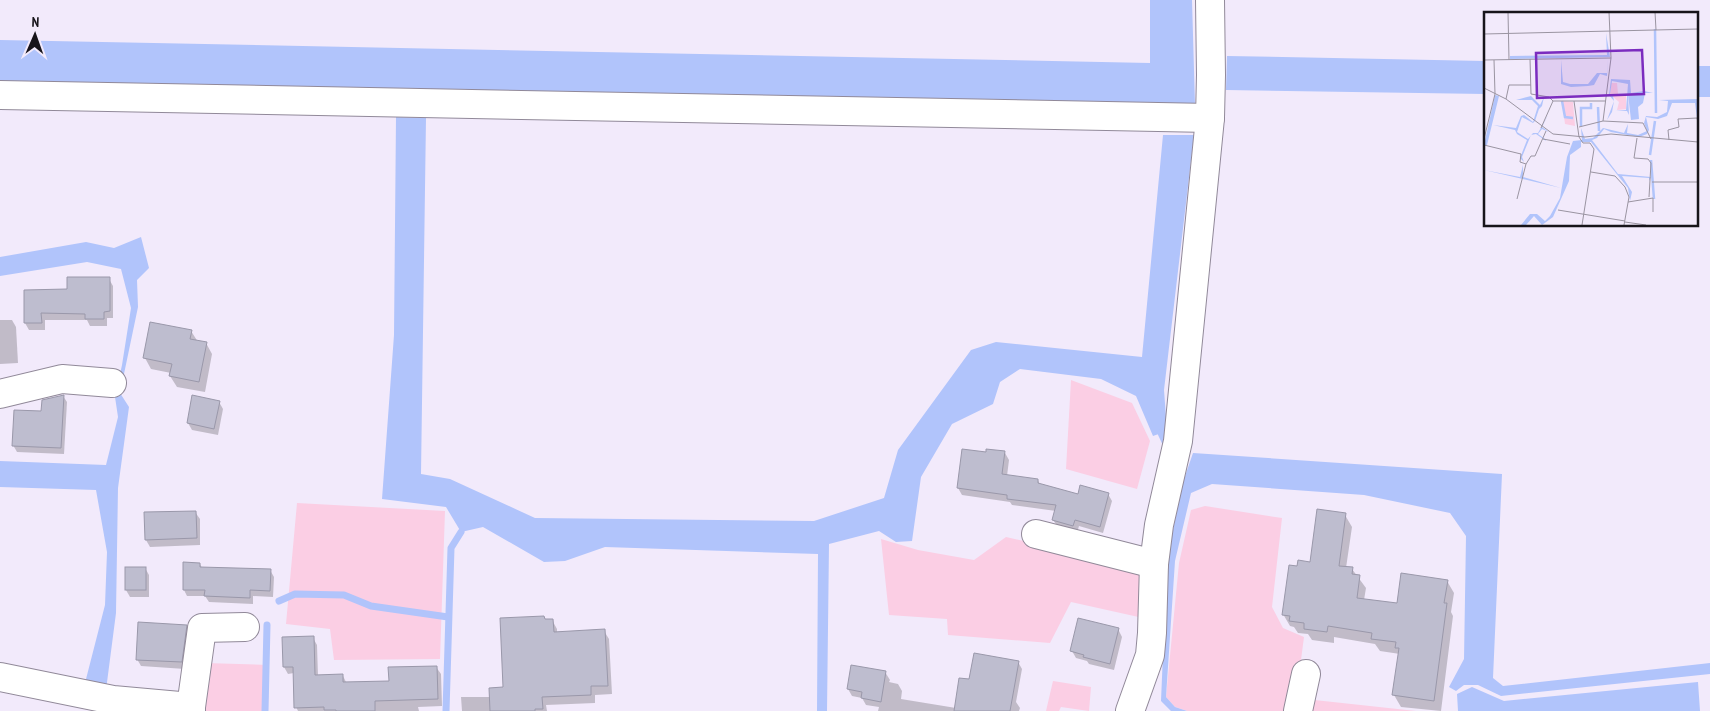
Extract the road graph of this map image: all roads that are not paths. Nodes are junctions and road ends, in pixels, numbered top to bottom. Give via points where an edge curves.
1 (1210, 0) edge
2 (0, 95) edge
3 (1210, 118) junction
4 (112, 383) dead end
5 (0, 394) edge
6 (1036, 534) dead end
7 (1154, 564) junction
8 (245, 627) dead end
9 (1306, 674) dead end
10 (0, 677) edge
11 (191, 709) edge
12 (1130, 711) edge
13 (1298, 711) edge

1 - 3 street
2 - 3 street
3 - 7 street via 1176,451 1158,525
4 - 5 street via 62,379
6 - 7 street
7 - 12 street via 1150,655
8 - 11 street via 202,628
9 - 13 street
10 - 11 street via 113,700

